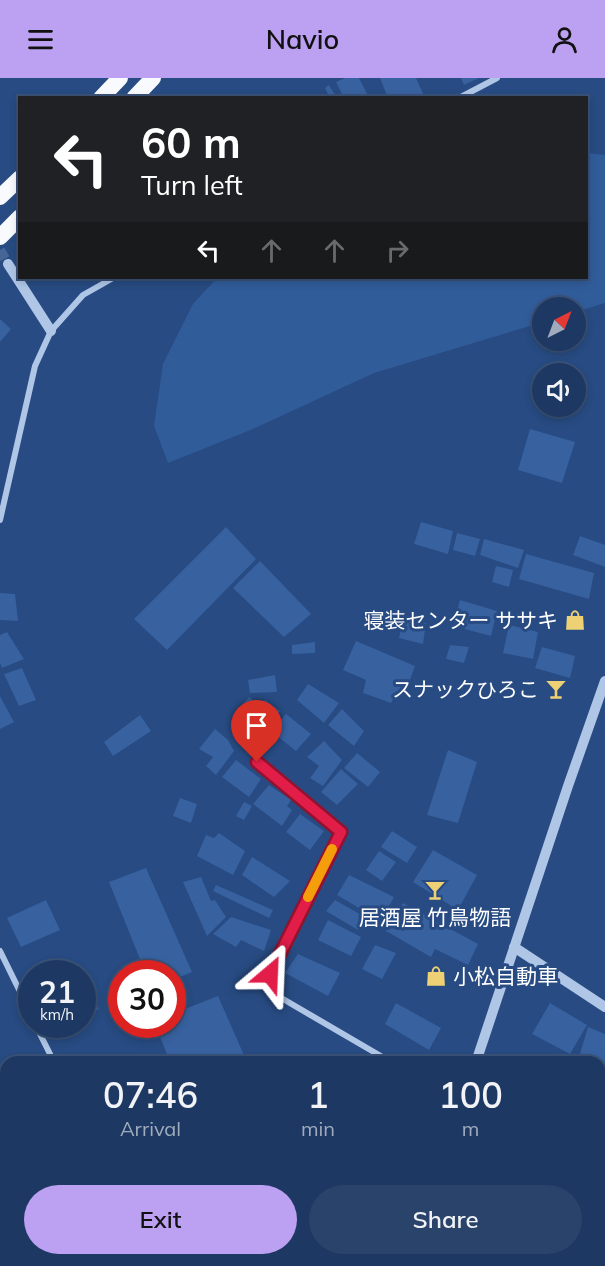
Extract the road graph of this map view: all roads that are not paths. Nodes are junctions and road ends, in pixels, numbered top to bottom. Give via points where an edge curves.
1 (120, 78) edge
2 (153, 78) edge
3 (496, 78) edge
4 (103, 96) edge
5 (136, 96) edge
6 (463, 96) edge
7 (18, 180) edge
8 (0, 197) edge
9 (18, 219) edge
10 (0, 237) edge
11 (8, 264) tunnel mouth
12 (111, 279) edge
13 (51, 331) junction
14 (0, 520) edge
15 (605, 681) edge
16 (257, 762) dead end
17 (514, 947) junction
18 (0, 951) edge
19 (18, 988) edge
20 (605, 1007) edge
21 (42, 1038) edge
22 (51, 1056) edge
23 (381, 1056) edge
24 (478, 1056) edge

1 - 4 highway
2 - 5 highway
3 - 6 street
7 - 8 highway
9 - 10 highway
11 - 13 street
12 - 13 street via 83,295
13 - 14 street via 35,366
15 - 17 street
16 - 23 street via 341,832 270,974 271,992
17 - 20 street
17 - 24 street
18 - 19 street
21 - 22 street

